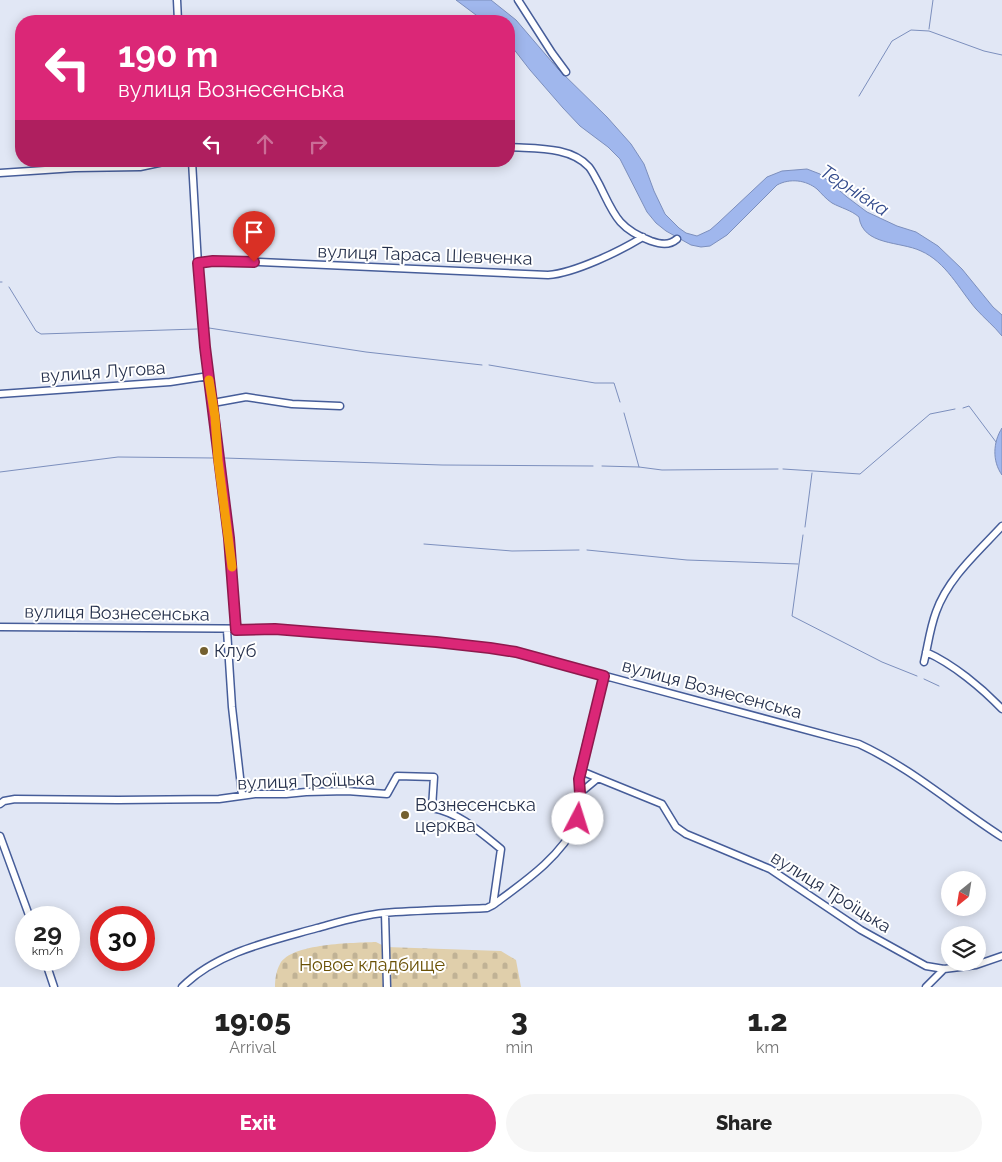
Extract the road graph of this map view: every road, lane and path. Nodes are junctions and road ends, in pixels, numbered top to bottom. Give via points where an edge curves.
1 (177, 0) edge
2 (518, 0) edge
3 (178, 15) edge
4 (566, 72) dead end
5 (515, 148) edge
6 (140, 167) edge
7 (192, 167) edge
8 (0, 173) edge
9 (643, 238) junction
10 (677, 239) dead end
11 (198, 263) junction
12 (209, 376) junction
13 (0, 394) edge
14 (213, 403) junction
15 (340, 406) dead end
16 (1002, 526) edge
17 (0, 627) edge
18 (227, 630) junction
19 (236, 630) junction
20 (926, 652) junction
21 (924, 662) dead end
22 (604, 676) junction
23 (1002, 709) edge
24 (581, 772) junction
25 (598, 778) junction
26 (580, 793) junction
27 (242, 796) junction
28 (0, 804) edge
29 (0, 836) edge
30 (1002, 837) edge
31 (493, 905) junction
32 (26, 906) edge
33 (385, 913) junction
34 (1002, 956) edge
35 (986, 962) edge
36 (941, 968) edge
37 (49, 971) edge
38 (942, 971) edge
39 (54, 987) edge
40 (182, 987) edge
41 (387, 987) edge
42 (926, 987) edge

1 - 3 street
2 - 4 street
5 - 9 street via 559,152 582,162 589,168 621,224
6 - 8 street
7 - 11 street
9 - 10 street via 662,244 670,244
9 - 11 street, вулиця Тараса Шевченка via 558,275 235,261
11 - 12 street
12 - 13 street, вулиця Лугова via 170,382
12 - 14 street
14 - 15 street via 246,397 292,404
14 - 19 street
16 - 20 street via 948,587 935,614
17 - 18 street, вулиця Вознесенська
18 - 19 street, вулиця Вознесенська
18 - 27 street
19 - 22 street, вулиця Вознесенська via 294,631 490,648
20 - 21 street
20 - 23 street via 952,666
22 - 24 street
22 - 30 street, вулиця Вознесенська via 860,744 896,764
24 - 25 street, вулиця Троїцька
24 - 26 street
25 - 26 street
25 - 36 street, вулиця Троїцька via 657,800 666,808 676,827 686,834 770,869 861,930 926,966
26 - 31 street via 578,819 560,847
27 - 28 street, вулиця Троїцька via 212,799 15,799
27 - 31 street, вулиця Троїцька via 347,791 387,794 397,776 434,777 432,808 462,819 501,849
29 - 32 street
31 - 33 street via 487,908
33 - 40 street via 350,919 235,954 207,966
33 - 41 street
34 - 35 street, вулиця Троїцька
37 - 39 street
38 - 42 street

